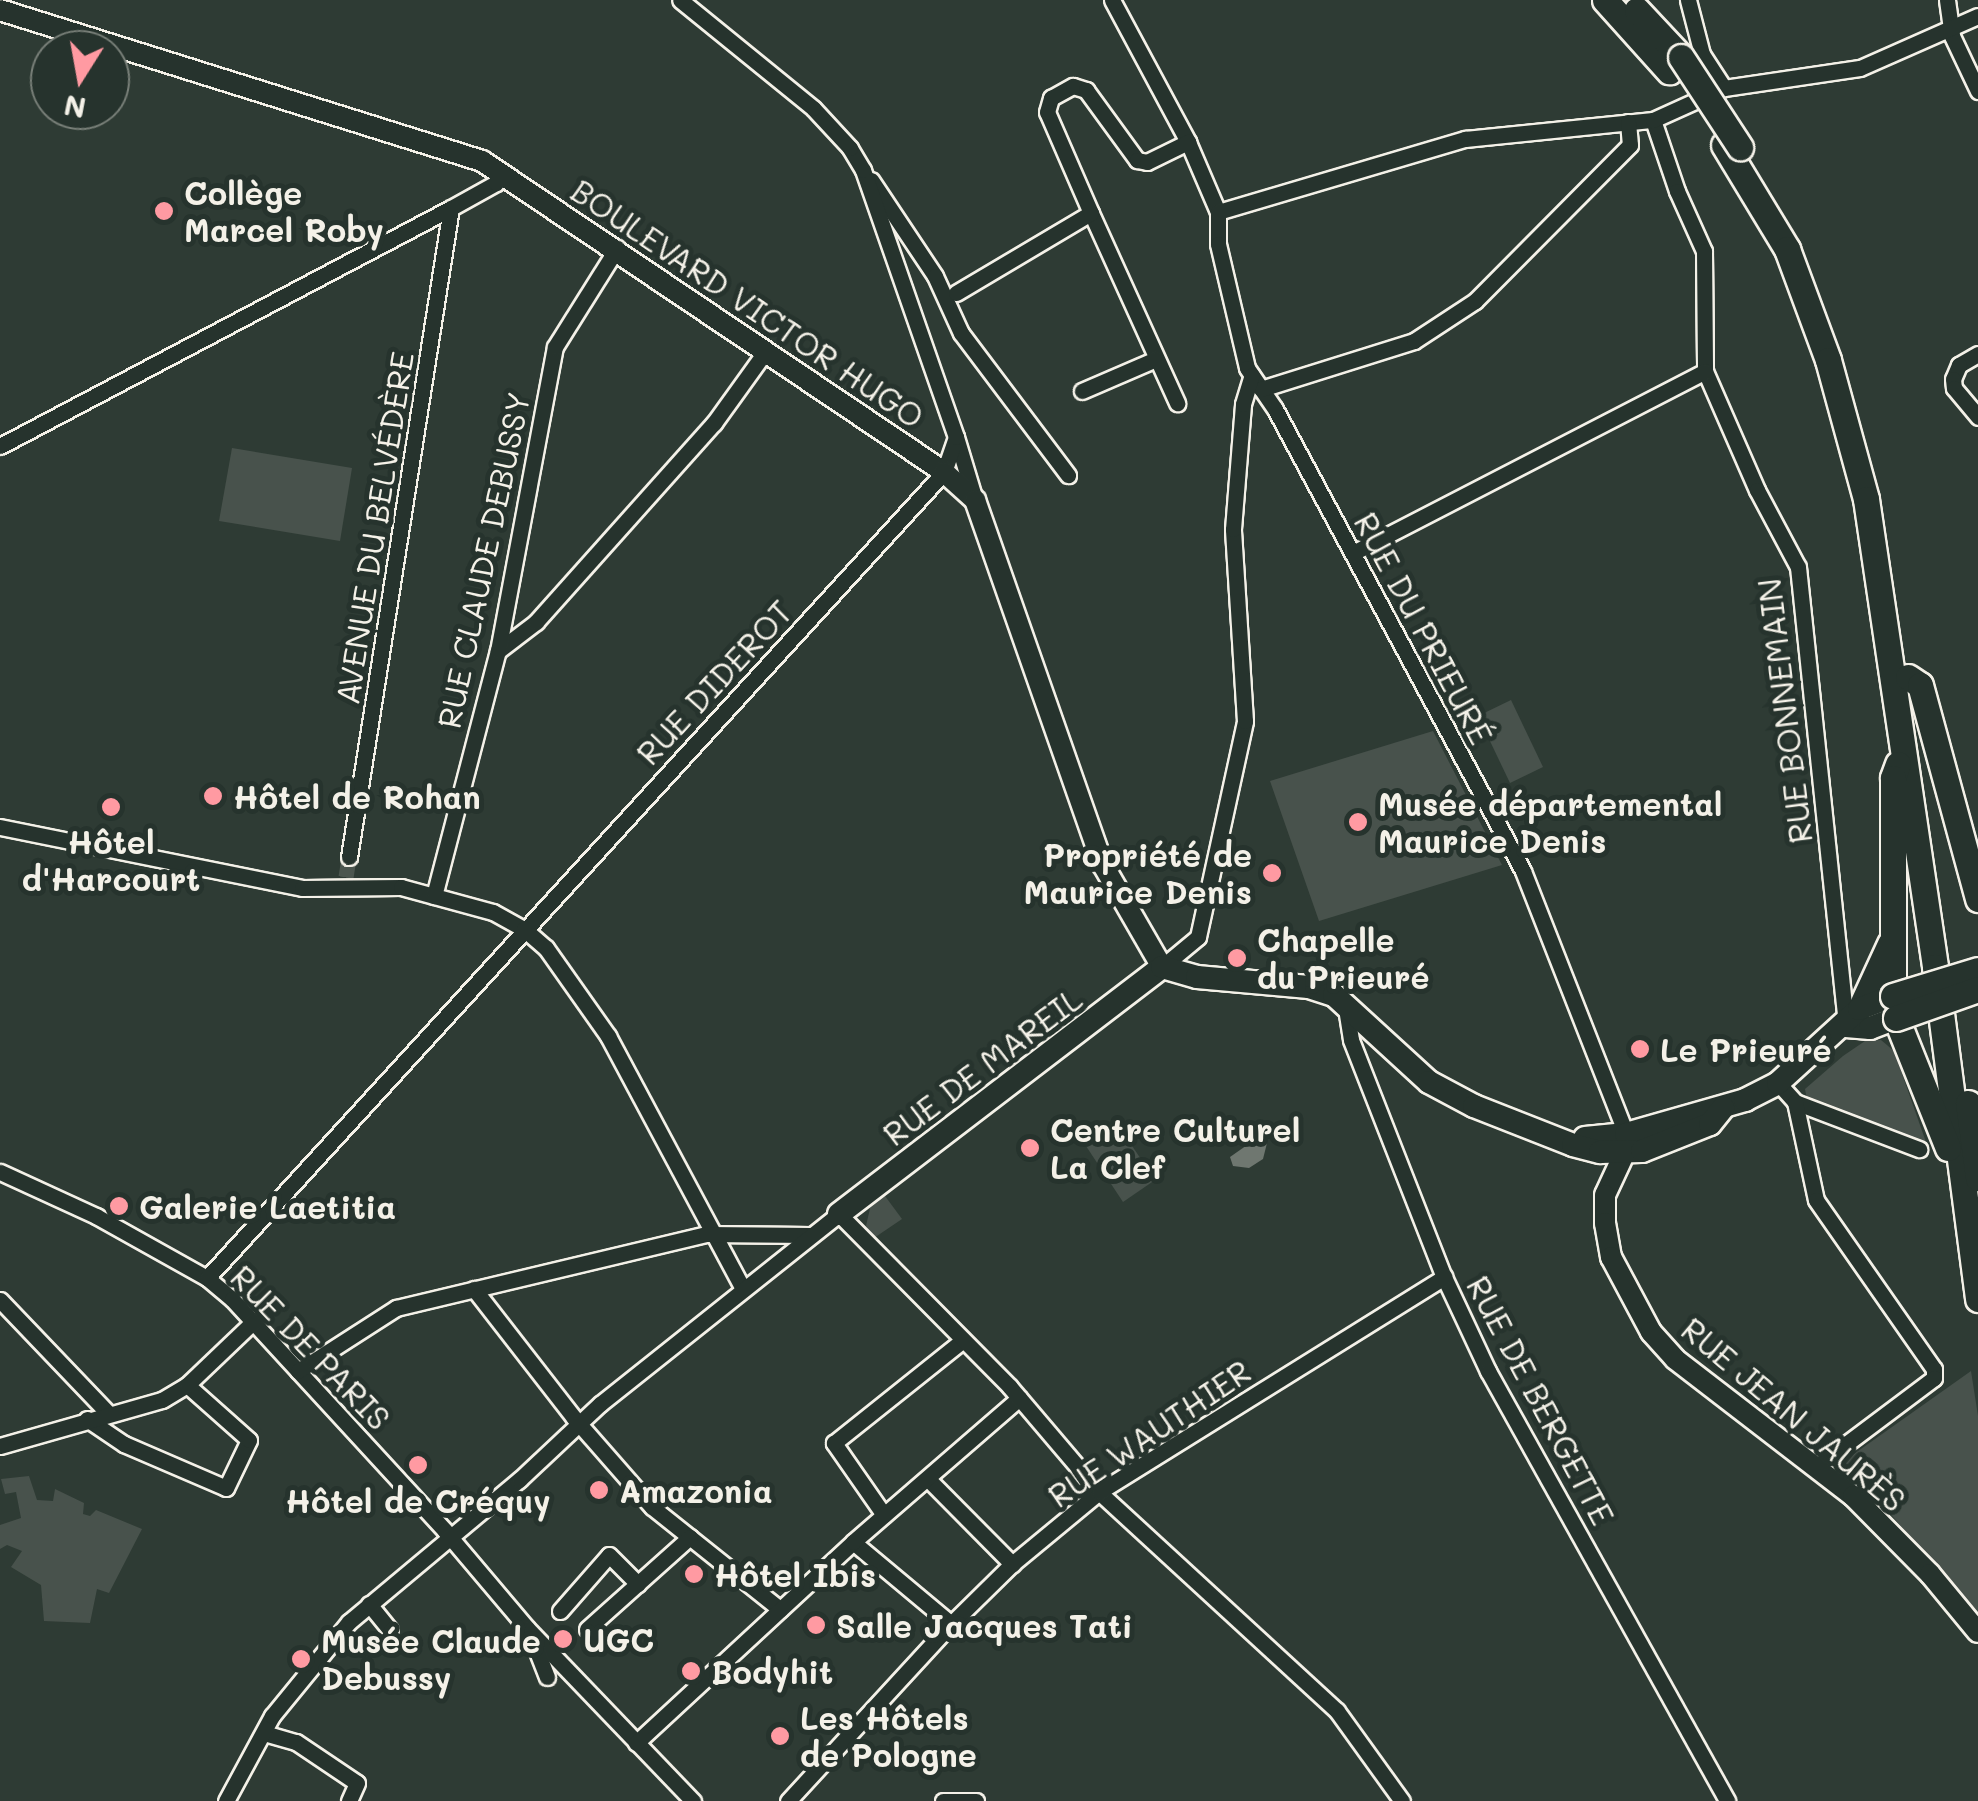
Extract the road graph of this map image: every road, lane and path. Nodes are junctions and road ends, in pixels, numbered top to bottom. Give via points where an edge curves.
1 (680, 0) edge
2 (1112, 0) edge
3 (1605, 0) edge
4 (1628, 0) edge
5 (1688, 0) edge
6 (1946, 0) edge
7 (0, 10) edge
8 (1978, 16) edge
9 (1951, 29) junction
10 (1675, 64) junction
11 (1724, 88) junction
12 (1978, 91) edge
13 (1653, 120) junction
14 (1628, 122) junction
15 (1188, 142) junction
16 (1732, 146) junction
17 (863, 170) junction
18 (502, 172) junction
19 (451, 208) junction
20 (1218, 212) junction
21 (1091, 213) junction
22 (616, 248) junction
23 (956, 293) dead end
24 (765, 352) junction
25 (1978, 354) edge
26 (1156, 359) junction
27 (1704, 371) junction
28 (1257, 382) junction
29 (1082, 390) dead end
30 (1177, 403) dead end
31 (1978, 417) edge
32 (956, 436) junction
33 (0, 446) edge
34 (944, 472) junction
35 (1068, 474) dead end
36 (975, 500) junction
37 (1354, 553) junction
38 (498, 651) junction
39 (1908, 678) junction
40 (1903, 750) junction
41 (0, 826) edge
42 (350, 857) tunnel mouth
43 (434, 896) junction
44 (1978, 899) edge
45 (524, 929) junction
46 (1890, 940) junction
47 (1162, 967) junction
48 (1978, 970) edge
49 (1978, 989) edge
50 (1894, 1007) junction
51 (1346, 1008) junction
52 (1853, 1018) junction
53 (1778, 1083) junction
54 (1795, 1102) junction
55 (1626, 1143) junction
56 (1920, 1149) dead end
57 (0, 1172) edge
58 (1969, 1176) edge
59 (838, 1214) junction
60 (716, 1234) junction
61 (810, 1235) junction
62 (1444, 1276) junction
63 (207, 1278) junction
64 (742, 1287) junction
65 (474, 1288) junction
66 (1978, 1299) edge
67 (0, 1300) edge
68 (255, 1320) junction
69 (962, 1340) junction
70 (298, 1371) junction
71 (187, 1385) junction
72 (1020, 1398) junction
73 (109, 1414) junction
74 (87, 1419) junction
75 (578, 1422) junction
76 (0, 1446) edge
77 (1818, 1466) junction
78 (928, 1479) junction
79 (1099, 1492) junction
80 (884, 1516) junction
81 (450, 1537) junction
82 (690, 1537) junction
83 (853, 1542) junction
84 (1012, 1564) junction
85 (638, 1584) junction
86 (369, 1604) junction
87 (780, 1609) junction
88 (560, 1611) dead end
89 (950, 1624) junction
90 (527, 1628) junction
91 (587, 1629) dead end
92 (390, 1630) dead end
93 (1978, 1632) edge
94 (547, 1677) dead end
95 (264, 1734) junction
96 (636, 1743) junction
97 (226, 1801) edge
98 (349, 1801) edge
99 (693, 1801) edge
100 (788, 1801) edge
101 (943, 1801) edge
102 (976, 1801) edge
103 (1402, 1801) edge
104 (1727, 1801) edge

1 - 17 street via 813,108
2 - 15 street, RUE DU PRIEURÉ
3 - 10 main road
4 - 10 main road
5 - 11 street via 1702,54
6 - 9 street
7 - 18 street, BOULEVARD VICTOR HUGO via 438,146
8 - 9 street
9 - 11 street via 1860,68
9 - 12 street
10 - 16 main road, bridge
11 - 13 street
13 - 14 street
13 - 27 street, RUE BONNEMAIN via 1704,251
14 - 20 street via 1465,140
14 - 28 street via 1630,144 1476,301 1414,341
15 - 20 street, RUE DU PRIEURÉ
15 - 21 street via 1147,162 1136,160 1086,90 1072,86 1050,98 1048,112
16 - 39 main road via 1781,217 1839,344 1882,496
16 - 40 main road via 1787,249 1844,411 1866,499
17 - 32 street
17 - 35 street via 903,222 961,333
18 - 19 street
18 - 22 street, BOULEVARD VICTOR HUGO
19 - 33 street
19 - 42 street, AVENUE DU BELVÉDÈRE
20 - 28 street, RUE DU PRIEURÉ via 1218,244 1246,368
21 - 23 street
21 - 26 street
22 - 24 street, BOULEVARD VICTOR HUGO
22 - 38 street, RUE CLAUDE DEBUSSY via 555,346
24 - 34 street, BOULEVARD VICTOR HUGO
24 - 38 street via 701,438 536,622
25 - 31 street via 1959,364 1953,379
26 - 29 street
26 - 30 street
27 - 37 street
27 - 52 street, RUE BONNEMAIN via 1798,567
28 - 37 street, RUE DU PRIEURÉ
28 - 47 street via 1243,404 1233,529 1245,721 1198,938
32 - 34 street
32 - 36 street
34 - 36 street, BOULEVARD VICTOR HUGO
34 - 45 street, RUE DIDEROT
36 - 47 street, BOULEVARD VICTOR HUGO via 1103,865
37 - 55 street, RUE DU PRIEURÉ via 1524,871
38 - 43 street, RUE CLAUDE DEBUSSY
39 - 44 main road via 1920,685
39 - 58 main road
40 - 46 main road via 1892,778
40 - 58 main road
41 - 43 street via 302,888 345,882
43 - 45 street via 493,912
45 - 60 street via 546,948 608,1036
45 - 63 street, RUE DIDEROT
46 - 50 main road
46 - 52 main road
47 - 51 main road via 1196,978 1319,989
47 - 59 main road, RUE DE MAREIL
48 - 50 main road, bridge
49 - 50 main road, bridge
50 - 52 main road
50 - 58 main road
51 - 55 main road via 1429,1082 1474,1106 1600,1152
51 - 62 street, RUE DE BERGETTE via 1351,1040
52 - 53 main road
53 - 54 street
53 - 55 main road via 1655,1148
54 - 56 street
54 - 77 street via 1816,1200 1934,1369 1934,1378
55 - 77 street, RUE JEAN JAURÈS via 1616,1202 1624,1278 1652,1332 1675,1358
57 - 63 street, RUE DE PARIS
58 - 66 main road
59 - 61 street
59 - 69 street
60 - 61 street
60 - 64 street
60 - 65 street
61 - 64 street
62 - 79 street, RUE WAUTHIER
62 - 104 street, RUE DE BERGETTE via 1501,1398
63 - 68 street, RUE DE PARIS
64 - 75 street
65 - 70 street via 396,1308
65 - 75 street
67 - 73 street
68 - 70 street, RUE DE PARIS
68 - 71 street
69 - 72 street
69 - 80 street via 834,1443
70 - 81 street, RUE DE PARIS
71 - 73 street via 162,1400
71 - 74 street via 249,1440 226,1488 124,1444
72 - 78 street
72 - 79 street
73 - 74 street
74 - 76 street
75 - 81 street
75 - 82 street via 652,1507
77 - 93 street, RUE JEAN JAURÈS via 1930,1574
78 - 80 street
78 - 84 street
79 - 84 street, RUE WAUTHIER
79 - 103 street via 1338,1711
80 - 83 street
81 - 86 street
81 - 90 street, RUE DE PARIS
82 - 85 street
82 - 87 street
83 - 87 street
83 - 89 street
84 - 89 street, RUE WAUTHIER
85 - 88 street via 609,1555
85 - 91 street
86 - 92 street
86 - 95 street via 322,1650
87 - 96 street
89 - 100 street, RUE WAUTHIER
90 - 94 street
90 - 96 street
95 - 97 street
95 - 98 street via 296,1742 356,1783
96 - 99 street
101 - 102 street

